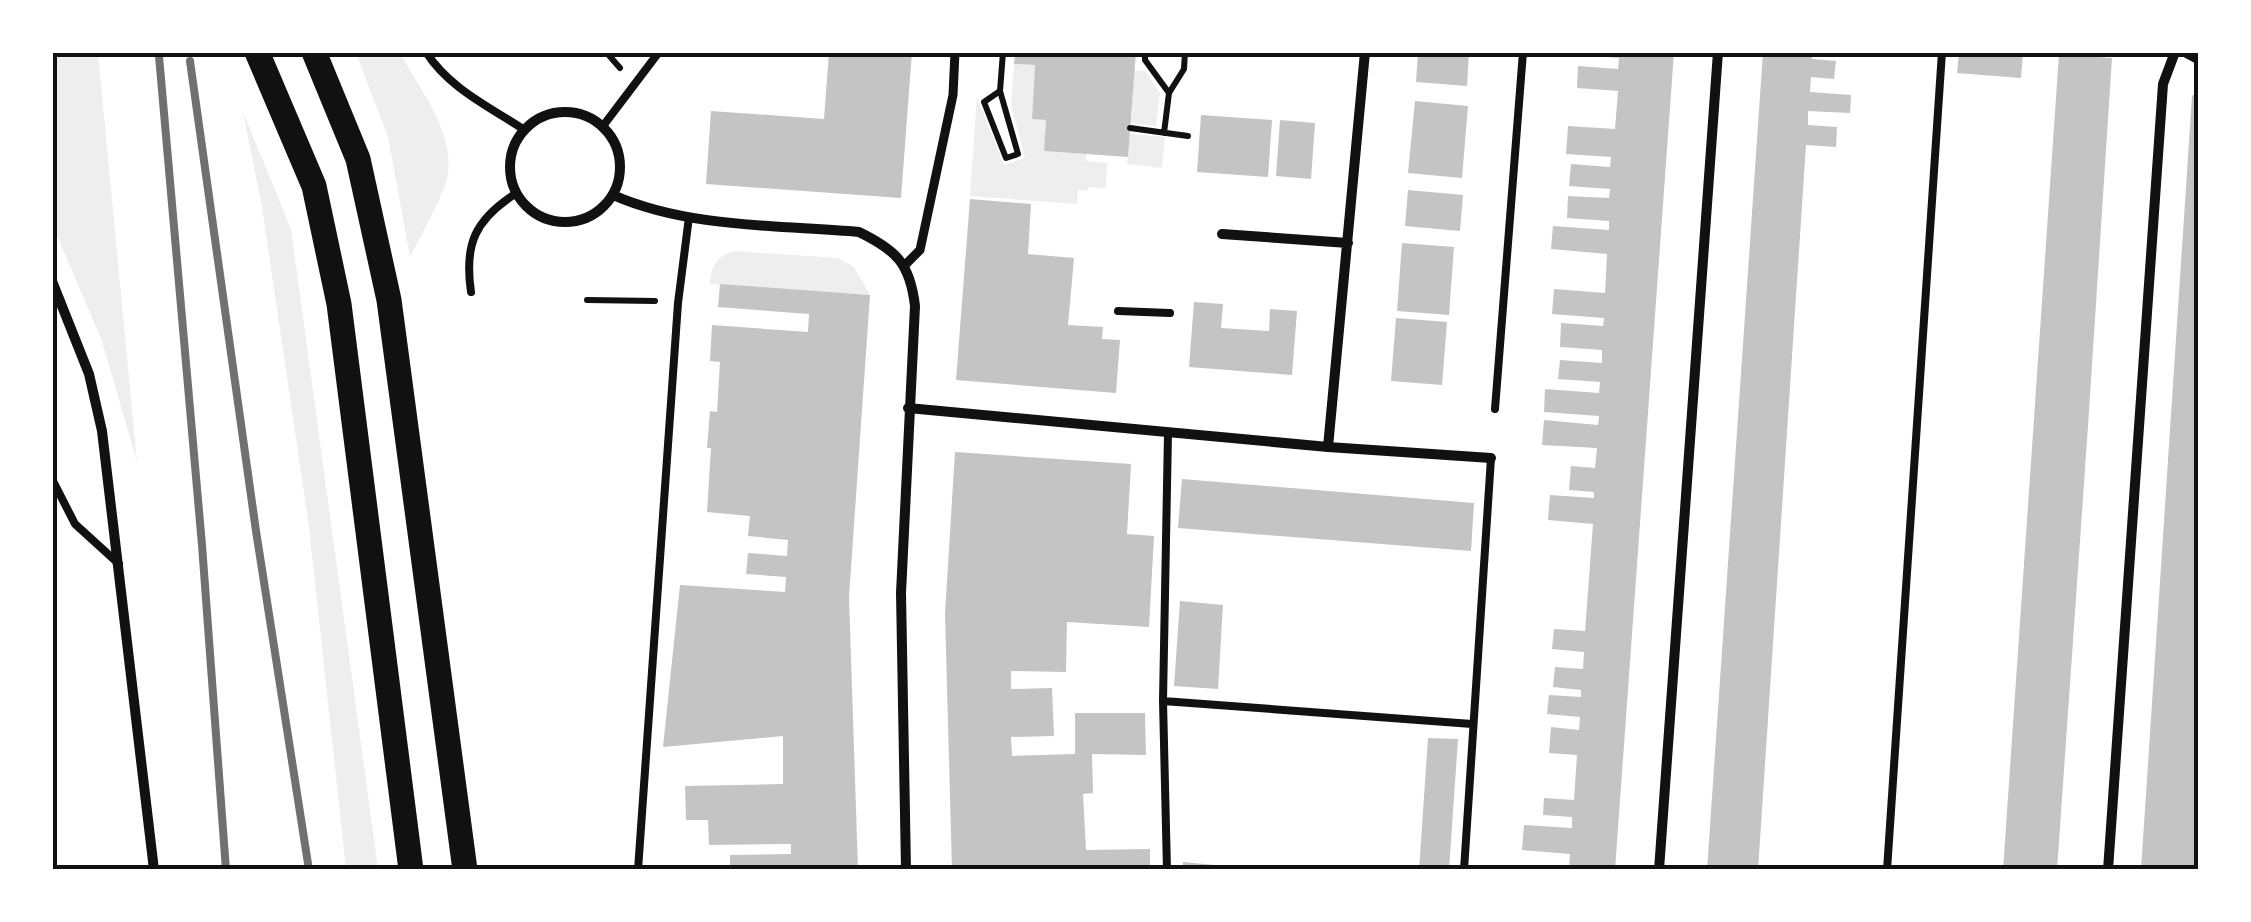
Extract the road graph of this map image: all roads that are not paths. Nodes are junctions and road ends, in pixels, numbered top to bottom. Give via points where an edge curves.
1 (426, 52) edge
2 (659, 52) edge
3 (955, 52) edge
4 (1365, 52) edge
5 (1522, 52) edge
6 (1718, 52) edge
7 (1942, 52) edge
8 (2175, 52) edge
9 (2185, 52) edge
10 (314, 54) edge
11 (2198, 59) edge
12 (262, 63) edge
13 (602, 126) junction
14 (523, 129) junction
15 (516, 194) junction
16 (613, 195) junction
17 (688, 217) junction
18 (1222, 234) dead end
19 (1348, 244) junction
20 (905, 265) junction
21 (52, 281) edge
22 (471, 292) dead end
23 (1118, 311) dead end
24 (1170, 312) dead end
25 (908, 408) junction
26 (1495, 409) dead end
27 (1168, 433) junction
28 (1328, 447) junction
29 (1490, 458) joint
30 (52, 478) edge
31 (118, 564) junction
32 (1163, 701) junction
33 (1472, 724) junction
34 (154, 870) edge
35 (410, 870) edge
36 (465, 870) edge
37 (638, 870) edge
38 (906, 870) edge
39 (1167, 870) edge
40 (1464, 870) edge
41 (1660, 870) edge
42 (1887, 870) edge
43 (2108, 870) edge

1 - 14 lane via 457,87
2 - 13 lane
3 - 20 street via 953,95 920,250
4 - 19 street
5 - 26 lane
6 - 41 street
7 - 42 lane
8 - 43 street via 2163,84
9 - 11 street
10 - 36 main road via 358,158 388,300
12 - 35 main road via 314,186 339,304
13 - 14 street via 567,111
13 - 16 street via 620,160
14 - 15 street via 509,160
15 - 16 street via 531,212 564,223 584,220
15 - 22 lane via 491,210 472,240
16 - 17 street
17 - 20 street via 858,232
17 - 37 lane
18 - 19 street
19 - 28 street
20 - 25 street via 915,306
21 - 31 street via 94,393
23 - 24 lane
25 - 27 street
25 - 38 street via 901,593
27 - 28 street
27 - 32 lane
28 - 29 street
29 - 33 lane
30 - 31 lane via 75,524
31 - 34 street
32 - 33 lane
32 - 39 lane
33 - 40 lane

